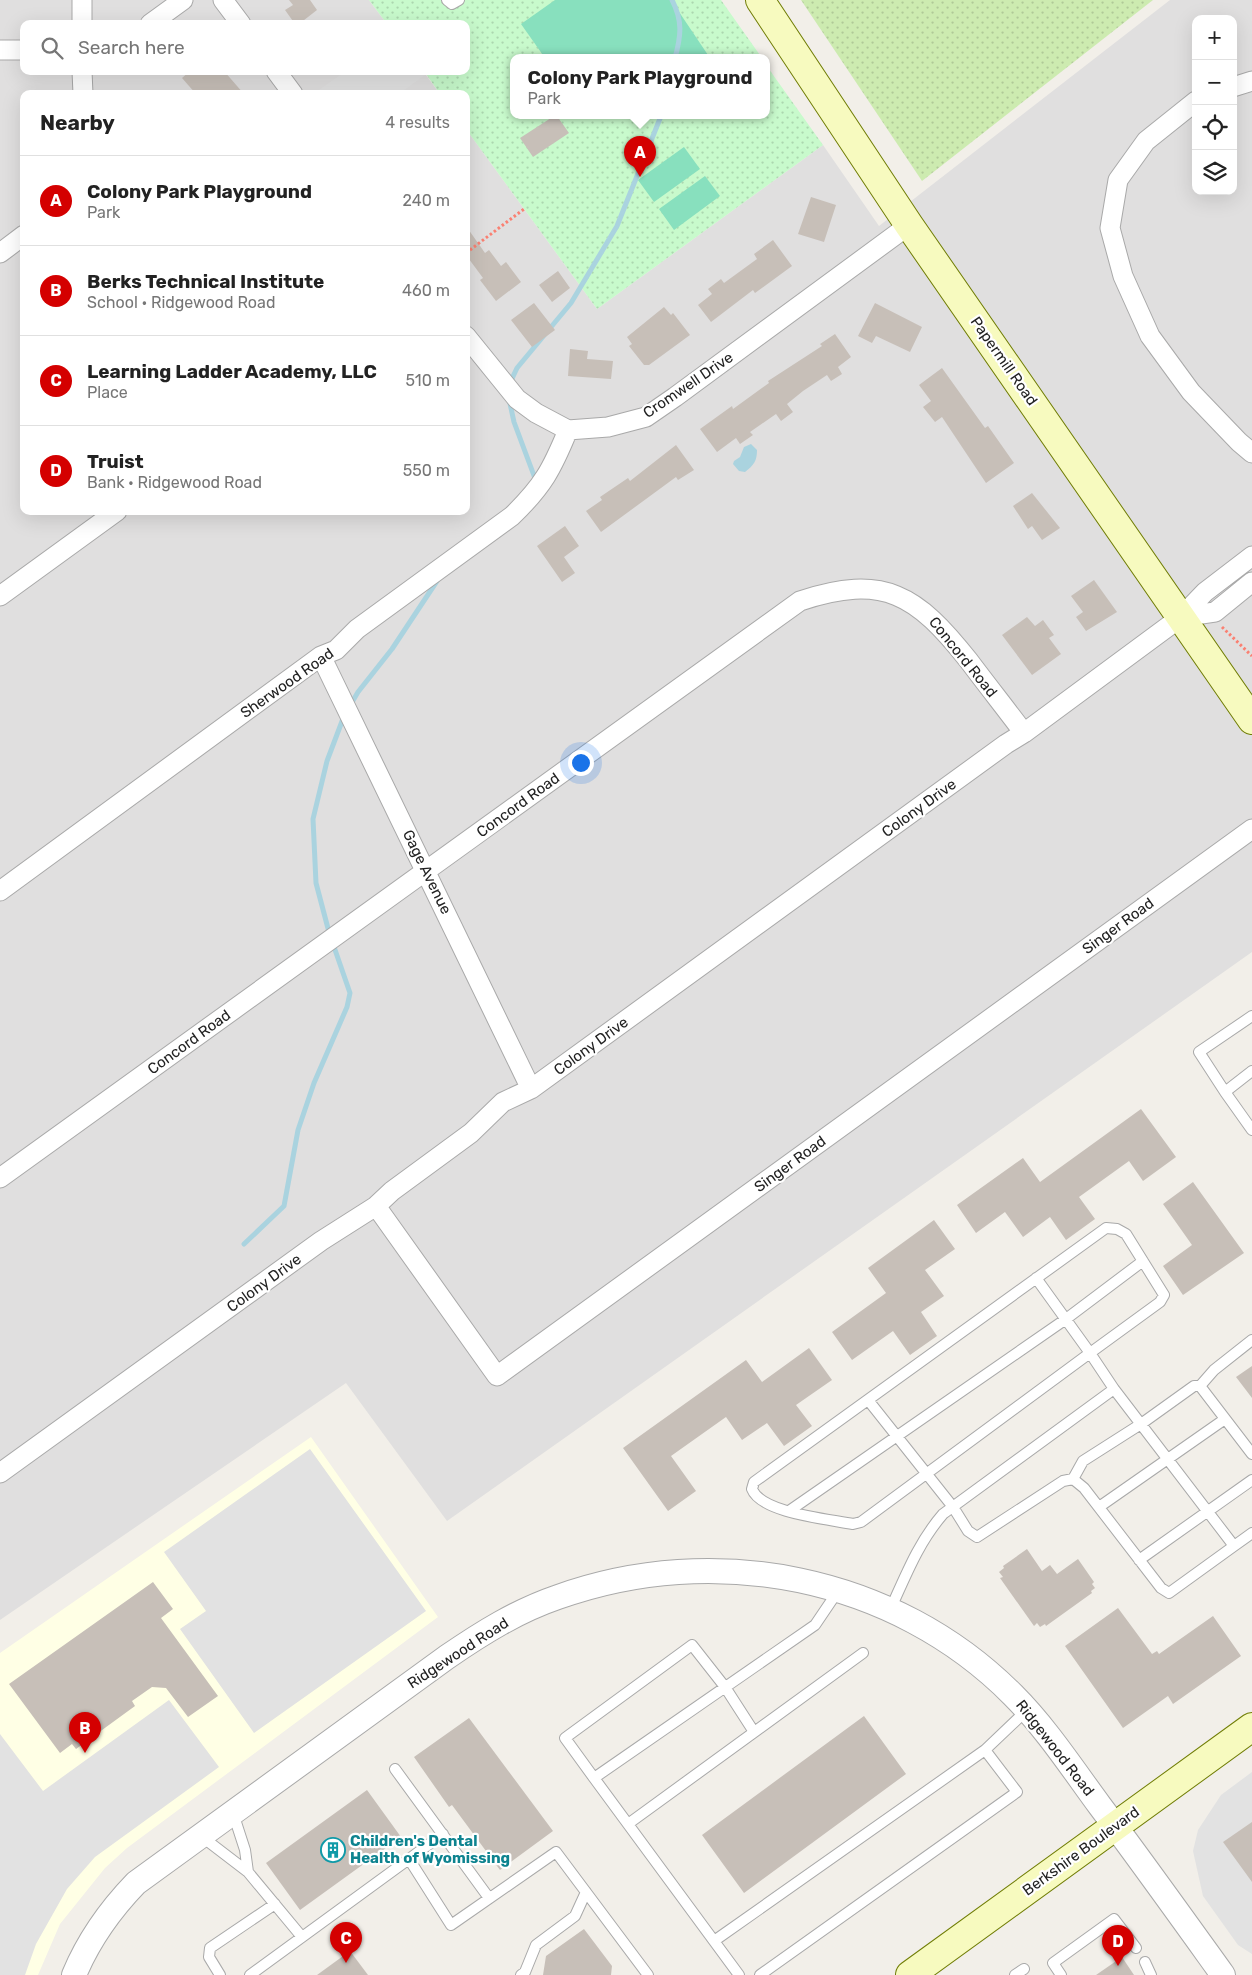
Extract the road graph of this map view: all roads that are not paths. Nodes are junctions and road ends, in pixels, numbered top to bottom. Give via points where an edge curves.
1 (82, 0) edge
2 (183, 0) edge
3 (224, 0) edge
4 (447, 0) edge
5 (459, 0) edge
6 (760, 0) edge
7 (82, 20) edge
8 (156, 20) edge
9 (238, 20) edge
10 (0, 50) edge
11 (20, 50) edge
12 (82, 75) edge
13 (279, 75) edge
14 (1252, 81) edge
15 (1237, 86) edge
16 (83, 90) edge
17 (290, 90) edge
18 (1192, 104) edge
19 (910, 225) junction
20 (20, 238) edge
21 (0, 253) edge
22 (470, 341) edge
23 (568, 430) junction
24 (1252, 453) edge
25 (111, 515) edge
26 (1252, 556) edge
27 (1252, 582) edge
28 (0, 596) edge
29 (1182, 617) junction
30 (321, 656) junction
31 (1252, 720) edge
32 (1024, 734) junction
33 (1252, 829) edge
34 (427, 871) junction
35 (0, 891) edge
36 (1252, 1016) edge
37 (1252, 1071) edge
38 (531, 1089) junction
39 (1225, 1092) junction
40 (1252, 1130) edge
41 (0, 1178) edge
42 (376, 1206) junction
43 (1143, 1261) junction
44 (1036, 1278) junction
45 (1066, 1319) junction
46 (1252, 1340) edge
47 (1090, 1353) junction
48 (1200, 1386) junction
49 (1114, 1389) junction
50 (868, 1400) junction
51 (1225, 1418) junction
52 (1141, 1424) junction
53 (897, 1436) junction
54 (1252, 1454) edge
55 (1167, 1458) junction
56 (0, 1473) edge
57 (927, 1474) junction
58 (1073, 1479) junction
59 (1252, 1480) edge
60 (1099, 1506) junction
61 (953, 1507) junction
62 (789, 1511) junction
63 (1208, 1512) junction
64 (1252, 1533) edge
65 (1234, 1546) junction
66 (1139, 1560) junction
67 (839, 1590) junction
68 (890, 1610) junction
69 (863, 1653) dead end
70 (725, 1687) junction
71 (1027, 1710) junction
72 (1252, 1727) edge
73 (754, 1732) junction
74 (985, 1750) junction
75 (395, 1769) dead end
76 (594, 1778) junction
77 (233, 1812) junction
78 (628, 1824) junction
79 (1115, 1826) junction
80 (443, 1834) junction
81 (200, 1836) junction
82 (409, 1859) junction
83 (248, 1872) junction
84 (586, 1892) junction
85 (489, 1898) junction
86 (274, 1904) junction
87 (302, 1937) junction
88 (714, 1941) junction
89 (1136, 1948) dead end
90 (1144, 1962) dead end
91 (1024, 1969) dead end
92 (74, 1975) edge
93 (220, 1975) edge
94 (250, 1975) edge
95 (521, 1975) edge
96 (648, 1975) edge
97 (739, 1975) edge
98 (760, 1975) edge
99 (910, 1975) edge
100 (1015, 1975) edge
101 (1061, 1975) edge
102 (1151, 1975) edge
103 (1223, 1975) edge

1 - 7 street
2 - 8 street
3 - 9 street
4 - 5 lane via 452,4
6 - 19 main road, Papermill Road
10 - 11 street
12 - 16 street
13 - 17 street
14 - 15 street
18 - 24 street via 1146,142 1118,180 1110,228 1123,276 1150,336 1191,392
19 - 23 street, Cromwell Drive via 646,417 608,427
19 - 29 main road, Papermill Road
20 - 21 street
22 - 23 street via 517,399
23 - 30 street, Sherwood Road via 549,475 512,516 357,629 336,650
25 - 28 street
26 - 29 street, Colony Drive via 1205,592
27 - 29 street, Colony Drive via 1215,612
29 - 31 main road, Papermill Road
29 - 32 street, Colony Drive
30 - 34 street, Gage Avenue
30 - 35 street, Sherwood Road
32 - 34 street, Concord Road via 943,628 919,606 872,589 830,591 800,601 771,620
32 - 38 street, Colony Drive
33 - 42 street, Singer Road via 497,1376
34 - 38 street, Gage Avenue
34 - 41 street, Concord Road
36 - 39 lane via 1199,1052
37 - 39 lane
38 - 42 street, Colony Drive via 503,1102 471,1133
39 - 40 lane
42 - 56 street, Colony Drive via 321,1241
43 - 44 lane via 1126,1234 1106,1228
43 - 45 lane
43 - 47 lane via 1164,1295 1160,1302
44 - 45 lane
44 - 50 lane
45 - 47 lane
45 - 53 lane
46 - 48 lane via 1214,1370
47 - 49 lane
47 - 57 lane
48 - 51 lane
48 - 52 lane via 1194,1386
49 - 52 lane
49 - 61 lane
50 - 53 lane
50 - 62 lane via 754,1482 754,1496 771,1507
51 - 54 lane
51 - 55 lane
52 - 55 lane
52 - 58 lane via 1083,1461
53 - 57 lane
53 - 62 lane
55 - 60 lane
55 - 63 lane
57 - 61 lane
57 - 62 lane via 861,1522 853,1524
58 - 60 lane
58 - 61 lane via 1063,1481 977,1537 968,1531
59 - 63 lane
60 - 66 lane
61 - 68 lane via 926,1533
63 - 65 lane
63 - 66 lane
64 - 65 lane
65 - 66 lane via 1169,1593 1161,1588
67 - 68 street, Ridgewood Road
67 - 70 lane via 815,1625
67 - 77 street, Ridgewood Road via 791,1577 710,1569 633,1576 557,1597 495,1625
68 - 71 street, Ridgewood Road via 947,1641 980,1666
69 - 73 lane
70 - 73 lane
70 - 76 lane
70 - 76 lane via 692,1645 565,1738
71 - 74 lane
71 - 79 street, Ridgewood Road
72 - 79 main road, Berkshire Boulevard
73 - 78 lane
74 - 88 lane
74 - 98 lane via 1016,1792
75 - 80 lane
76 - 78 lane
77 - 81 street, Ridgewood Road
77 - 83 lane
78 - 88 lane
79 - 99 main road, Berkshire Boulevard
79 - 103 street, Ridgewood Road
80 - 82 lane
80 - 85 lane
81 - 83 lane
81 - 92 street, Ridgewood Road via 154,1869 116,1903 90,1940
82 - 85 lane via 451,1925
82 - 87 lane
83 - 86 lane
84 - 85 lane via 556,1852
84 - 95 lane via 575,1916 536,1945 526,1972
84 - 96 lane
86 - 87 lane
86 - 93 lane via 210,1948 208,1957
87 - 94 lane
88 - 97 lane
89 - 101 lane via 1114,1919 1053,1963
90 - 102 lane
91 - 100 lane

